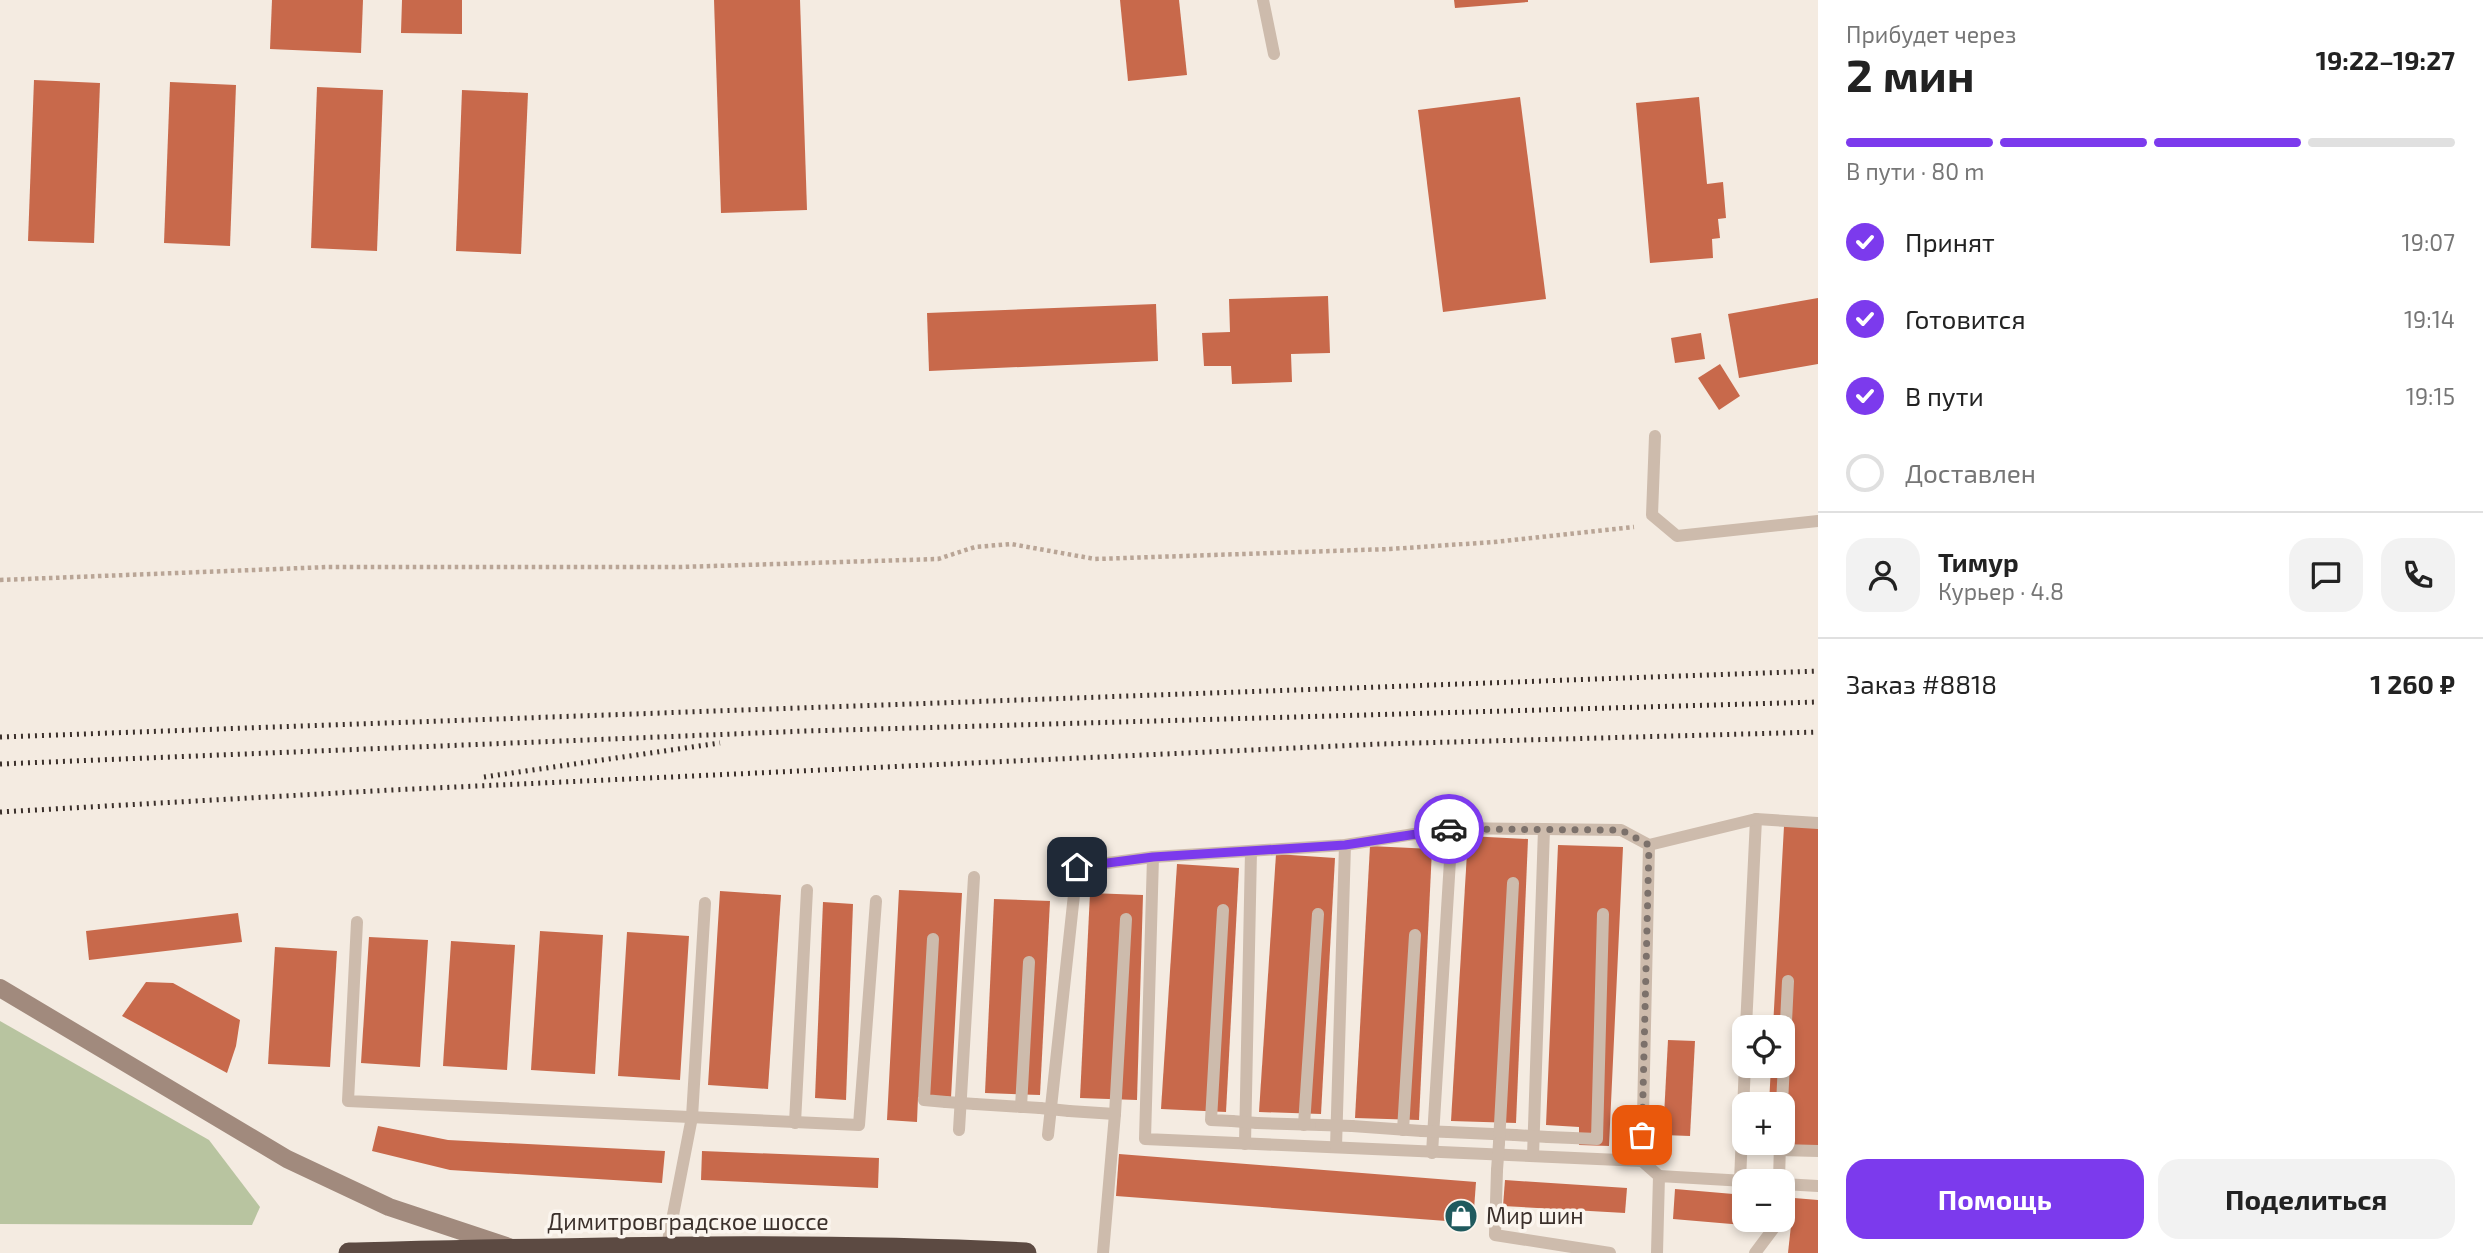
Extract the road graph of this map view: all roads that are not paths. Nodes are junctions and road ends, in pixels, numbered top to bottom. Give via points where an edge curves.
1 (1263, 0) edge
2 (1274, 54) dead end
3 (1655, 436) dead end
4 (1818, 521) edge
5 (1756, 819) junction
6 (1818, 823) edge
7 (1452, 828) junction
8 (1544, 829) junction
9 (1345, 845) junction
10 (1649, 845) junction
11 (1251, 851) junction
12 (1153, 857) junction
13 (974, 877) dead end
14 (1513, 883) dead end
15 (807, 890) dead end
16 (876, 901) dead end
17 (705, 903) dead end
18 (1223, 910) dead end
19 (1318, 914) dead end
20 (1603, 915) dead end
21 (1126, 919) dead end
22 (357, 922) dead end
23 (1415, 935) dead end
24 (933, 939) dead end
25 (1029, 962) dead end
26 (1788, 981) dead end
27 (0, 988) edge
28 (1747, 1015) edge
29 (1745, 1078) edge
30 (1783, 1092) edge
31 (1021, 1107) junction
32 (1115, 1114) junction
33 (692, 1117) junction
34 (794, 1123) junction
35 (1304, 1125) junction
36 (959, 1130) dead end
37 (1403, 1130) junction
38 (1048, 1135) dead end
39 (1499, 1139) junction
40 (1245, 1144) junction
41 (1336, 1147) junction
42 (1795, 1148) edge
43 (1818, 1151) edge
44 (1433, 1153) junction
45 (1533, 1156) junction
46 (1642, 1161) junction
47 (1742, 1169) edge
48 (1659, 1176) junction
49 (1732, 1180) edge
50 (1795, 1185) edge
51 (1818, 1186) edge
52 (1771, 1232) edge
53 (667, 1246) junction
54 (516, 1250) junction
55 (630, 1250) edge
56 (349, 1253) edge
57 (1027, 1253) edge
58 (1103, 1253) edge
59 (1610, 1253) edge
60 (1657, 1253) edge
61 (1755, 1253) edge

1 - 2 lane
3 - 4 lane via 1652,515 1677,536
5 - 6 lane
5 - 10 lane
5 - 28 lane
7 - 8 lane
7 - 9 lane
7 - 44 lane
8 - 10 lane via 1621,830
8 - 45 lane
9 - 11 lane
9 - 41 lane
10 - 46 lane
11 - 12 lane
11 - 40 lane
12 - 38 lane via 1077,867
12 - 40 lane via 1145,1139
13 - 36 lane
14 - 39 lane
15 - 34 lane
16 - 34 lane via 859,1125
17 - 33 lane
18 - 35 lane, bridge via 1212,1120
19 - 35 lane
20 - 39 lane, bridge via 1597,1139 1515,1135
21 - 32 lane
22 - 33 lane via 348,1101
23 - 37 lane
24 - 31 lane, bridge via 924,1100
25 - 31 lane
26 - 30 lane
27 - 54 main road via 287,1158 389,1207
29 - 47 lane
31 - 32 lane, bridge
32 - 58 lane
33 - 34 lane
33 - 53 lane
35 - 37 lane, bridge
37 - 39 lane, bridge
39 - 59 lane, bridge via 1495,1235
40 - 41 lane
41 - 44 lane
42 - 43 lane
44 - 45 lane
45 - 46 lane
46 - 48 lane
48 - 49 lane
48 - 60 lane
50 - 51 lane
52 - 61 lane
53 - 55 highway, Димитровградское шоссе
53 - 57 highway, Димитровградское шоссе
54 - 55 highway, Димитровградское шоссе
54 - 56 highway, Димитровградское шоссе

